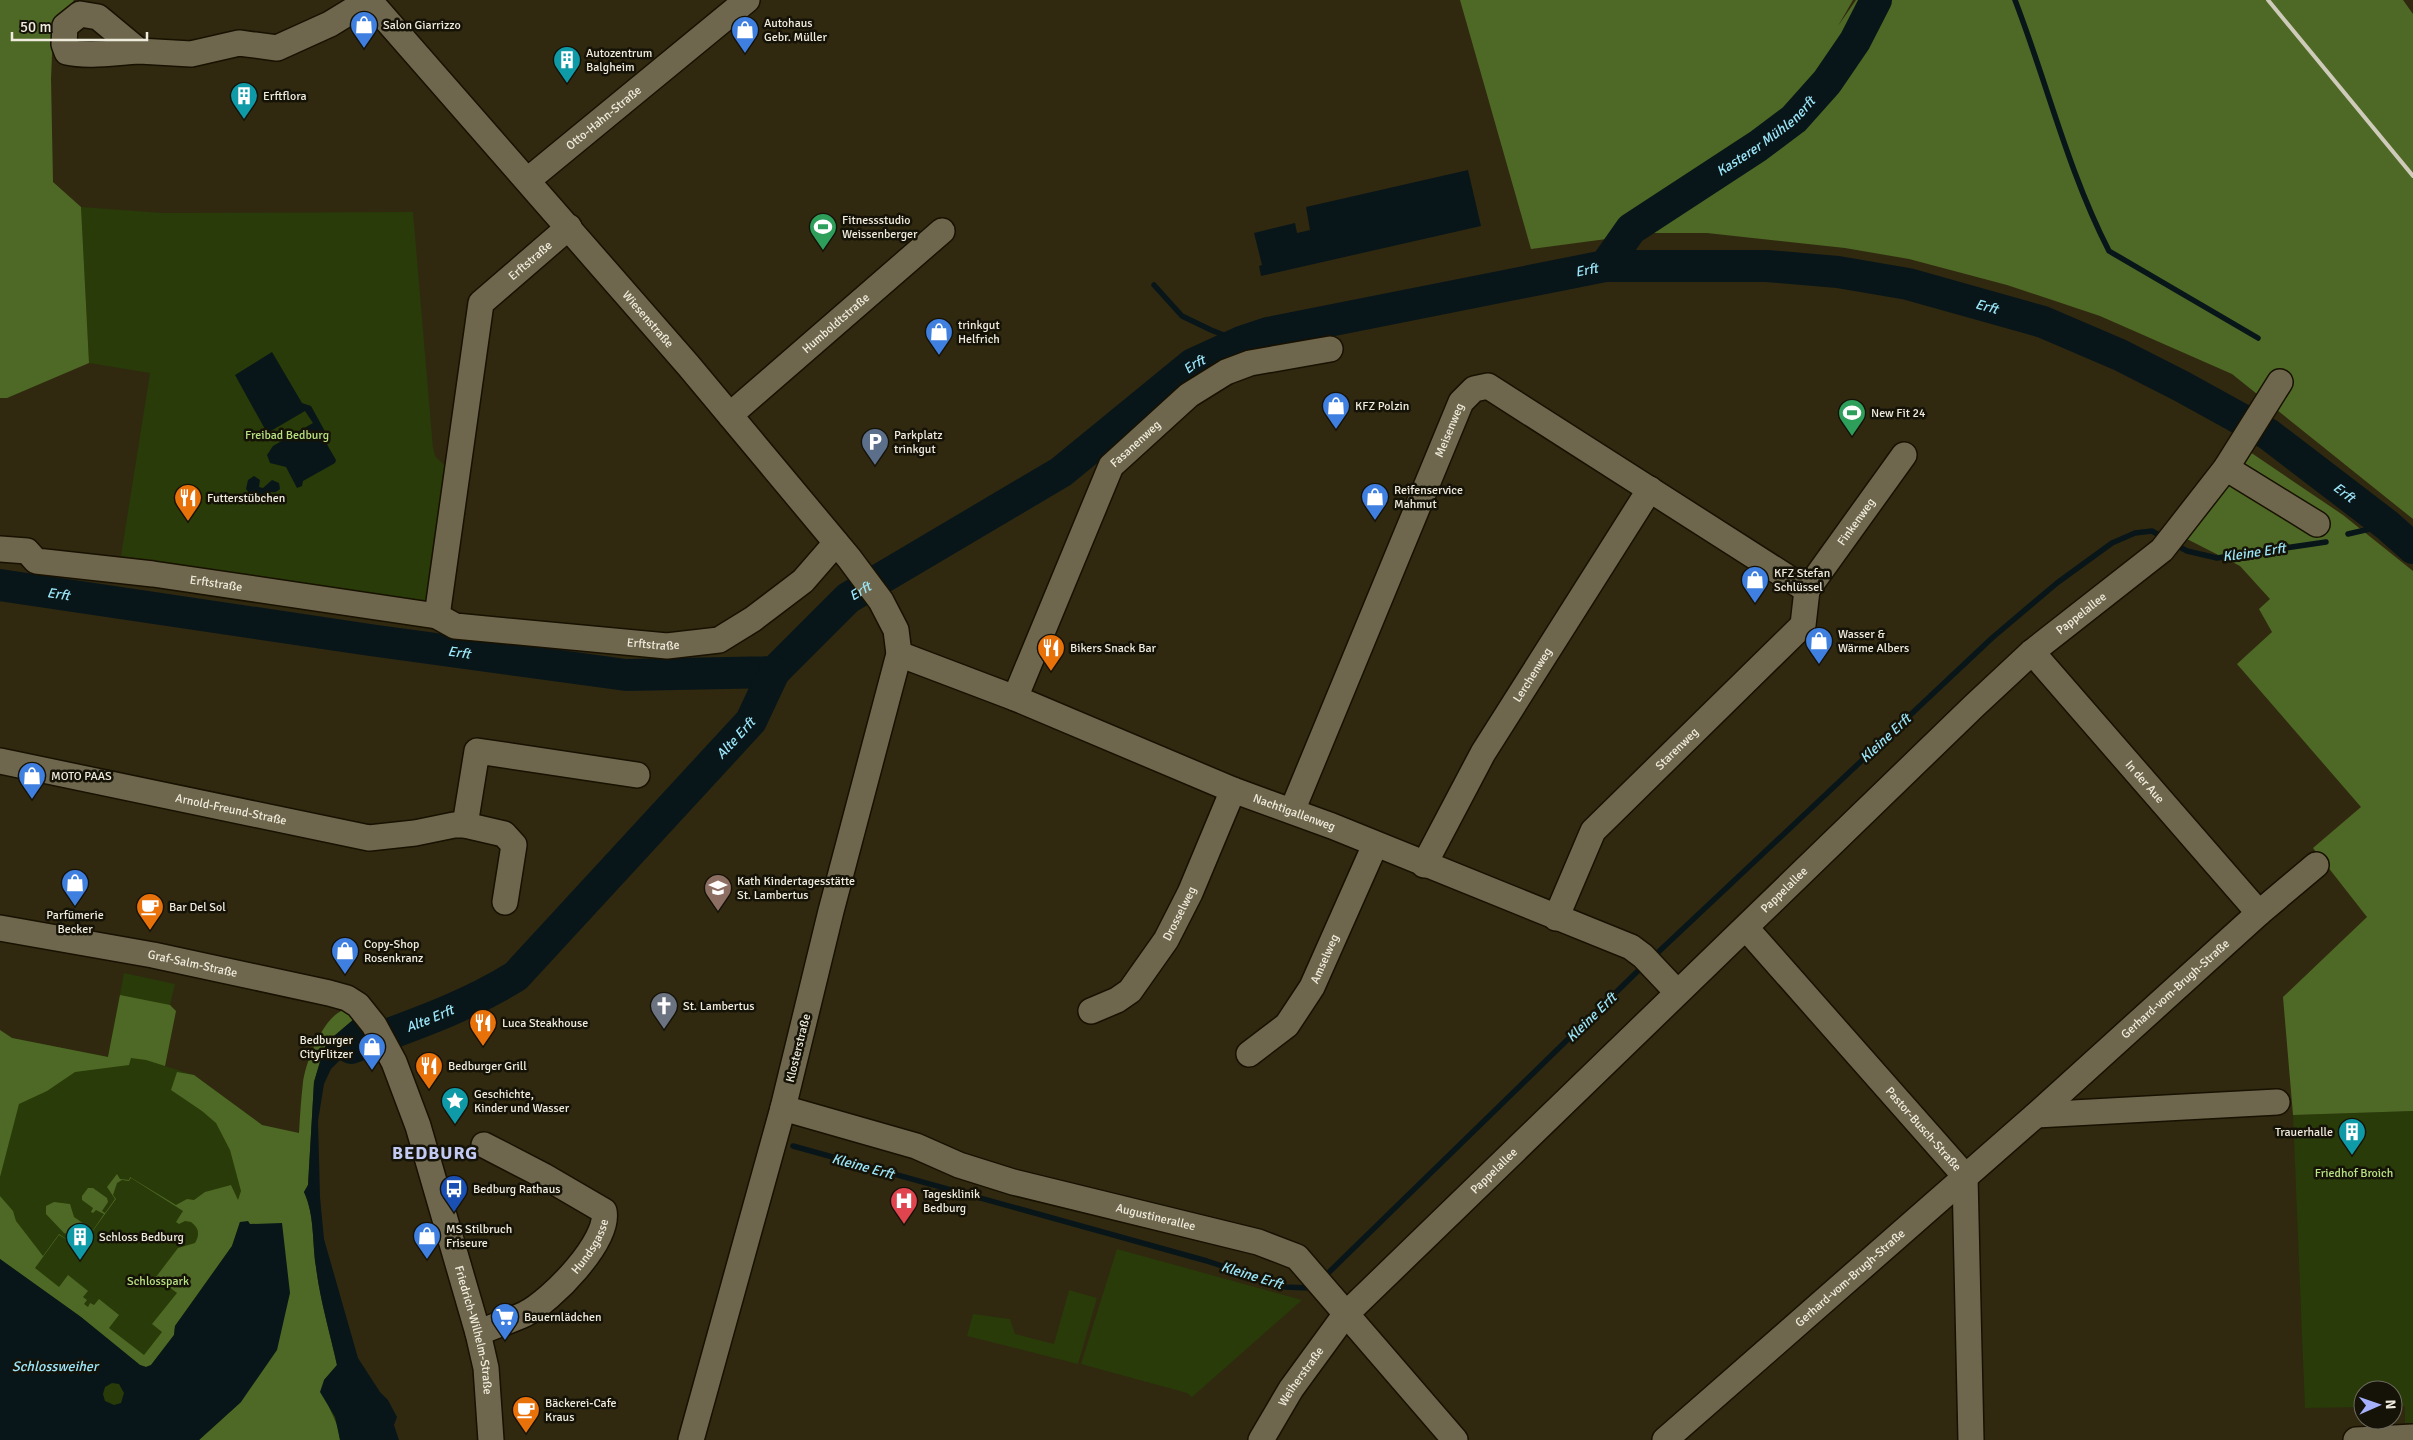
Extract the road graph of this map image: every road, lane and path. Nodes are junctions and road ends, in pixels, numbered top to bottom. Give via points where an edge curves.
1 (369, 0) edge
2 (747, 0) edge
3 (138, 51) dead end
4 (528, 180) junction
5 (569, 227) junction
6 (942, 231) dead end
7 (1330, 349) dead end
8 (2280, 382) dead end
9 (730, 415) junction
10 (1904, 455) dead end
11 (2226, 468) junction
12 (1650, 489) junction
13 (2317, 524) dead end
14 (0, 549) edge
15 (843, 550) junction
16 (1808, 590) junction
17 (438, 616) junction
18 (2032, 652) junction
19 (898, 654) junction
20 (1015, 698) junction
21 (0, 761) edge
22 (637, 775) dead end
23 (1234, 790) junction
24 (1292, 811) junction
25 (465, 825) junction
26 (1375, 845) junction
27 (1424, 865) junction
28 (2316, 865) dead end
29 (504, 902) dead end
30 (2259, 913) junction
31 (1556, 918) junction
32 (0, 928) edge
33 (1746, 928) junction
34 (1677, 992) junction
35 (1091, 1011) dead end
36 (374, 1025) joint
37 (1249, 1054) dead end
38 (2277, 1102) dead end
39 (2036, 1115) junction
40 (780, 1117) junction
41 (484, 1145) dead end
42 (1965, 1176) junction
43 (1345, 1315) junction
44 (478, 1333) junction
45 (2413, 1437) edge
46 (491, 1440) edge
47 (691, 1440) edge
48 (1261, 1440) edge
49 (1455, 1440) edge
50 (1665, 1440) edge
51 (1971, 1440) edge
52 (2356, 1440) edge

1 - 3 street via 330,24 277,48 239,43 191,54
1 - 4 street, Wiesenstraße
2 - 4 street, Otto-Hahn-Straße
4 - 5 street, Wiesenstraße
5 - 9 street, Wiesenstraße
5 - 17 street, Erftstraße via 481,303
6 - 9 street, Humboldtstraße
7 - 20 street, Fasanenweg via 1250,362 1226,372 1189,395 1111,466
8 - 11 street, Pappelallee
9 - 15 street, Wiesenstraße
10 - 16 street, Finkenweg
11 - 13 street
11 - 18 street, Pappelallee via 2169,541
12 - 16 street, Meisenweg
12 - 24 street, Meisenweg via 1488,386 1474,389 1461,402
12 - 27 street, Lerchenweg via 1483,753
14 - 17 street, Erftstraße via 27,551 36,561 153,574
15 - 17 street, Erftstraße via 754,619 719,640 667,646 455,626
15 - 19 street, Wiesenstraße via 881,601 896,630
16 - 31 street, Starenweg via 1803,624 1593,831
18 - 30 street, In der Aue
18 - 33 street, Pappelallee
19 - 20 street, Nachtigallenweg
19 - 40 street, Klosterstraße
20 - 23 street, Nachtigallenweg
21 - 25 street, Arnold-Freund-Straße via 369,838
22 - 25 street via 477,751
23 - 24 street, Nachtigallenweg
23 - 35 street, Drosselweg via 1166,940 1130,991
24 - 26 street, Nachtigallenweg
25 - 29 street, Arnold-Freund-Straße via 504,834 514,845
26 - 27 street, Nachtigallenweg
26 - 37 street, Amselweg via 1312,987 1287,1025
27 - 31 street, Nachtigallenweg
28 - 30 street, Gerhard-vom-Brugh-Straße
30 - 39 street, Gerhard-vom-Brugh-Straße
31 - 34 street, Nachtigallenweg via 1630,947
32 - 36 street, Graf-Salm-Straße via 153,955 329,993 358,1005
33 - 34 street, Pappelallee
33 - 42 street, Pastor-Busch-Straße
34 - 43 street, Pappelallee
36 - 44 street, Friedrich-Wilhelm-Straße via 394,1062 418,1126
38 - 39 street
39 - 42 street, Gerhard-vom-Brugh-Straße
40 - 43 street, Augustinerallee via 916,1146 959,1165 1013,1182 1258,1242 1297,1257
40 - 47 street, Klosterstraße
41 - 44 street, Hundsgasse via 604,1210 606,1219 590,1252 551,1295 526,1314
42 - 50 street, Gerhard-vom-Brugh-Straße
42 - 51 street, Pastor-Busch-Straße
43 - 48 street, Weiherstraße via 1291,1389
43 - 49 street, Augustinerallee
44 - 46 street, Friedrich-Wilhelm-Straße via 486,1368
45 - 52 street

